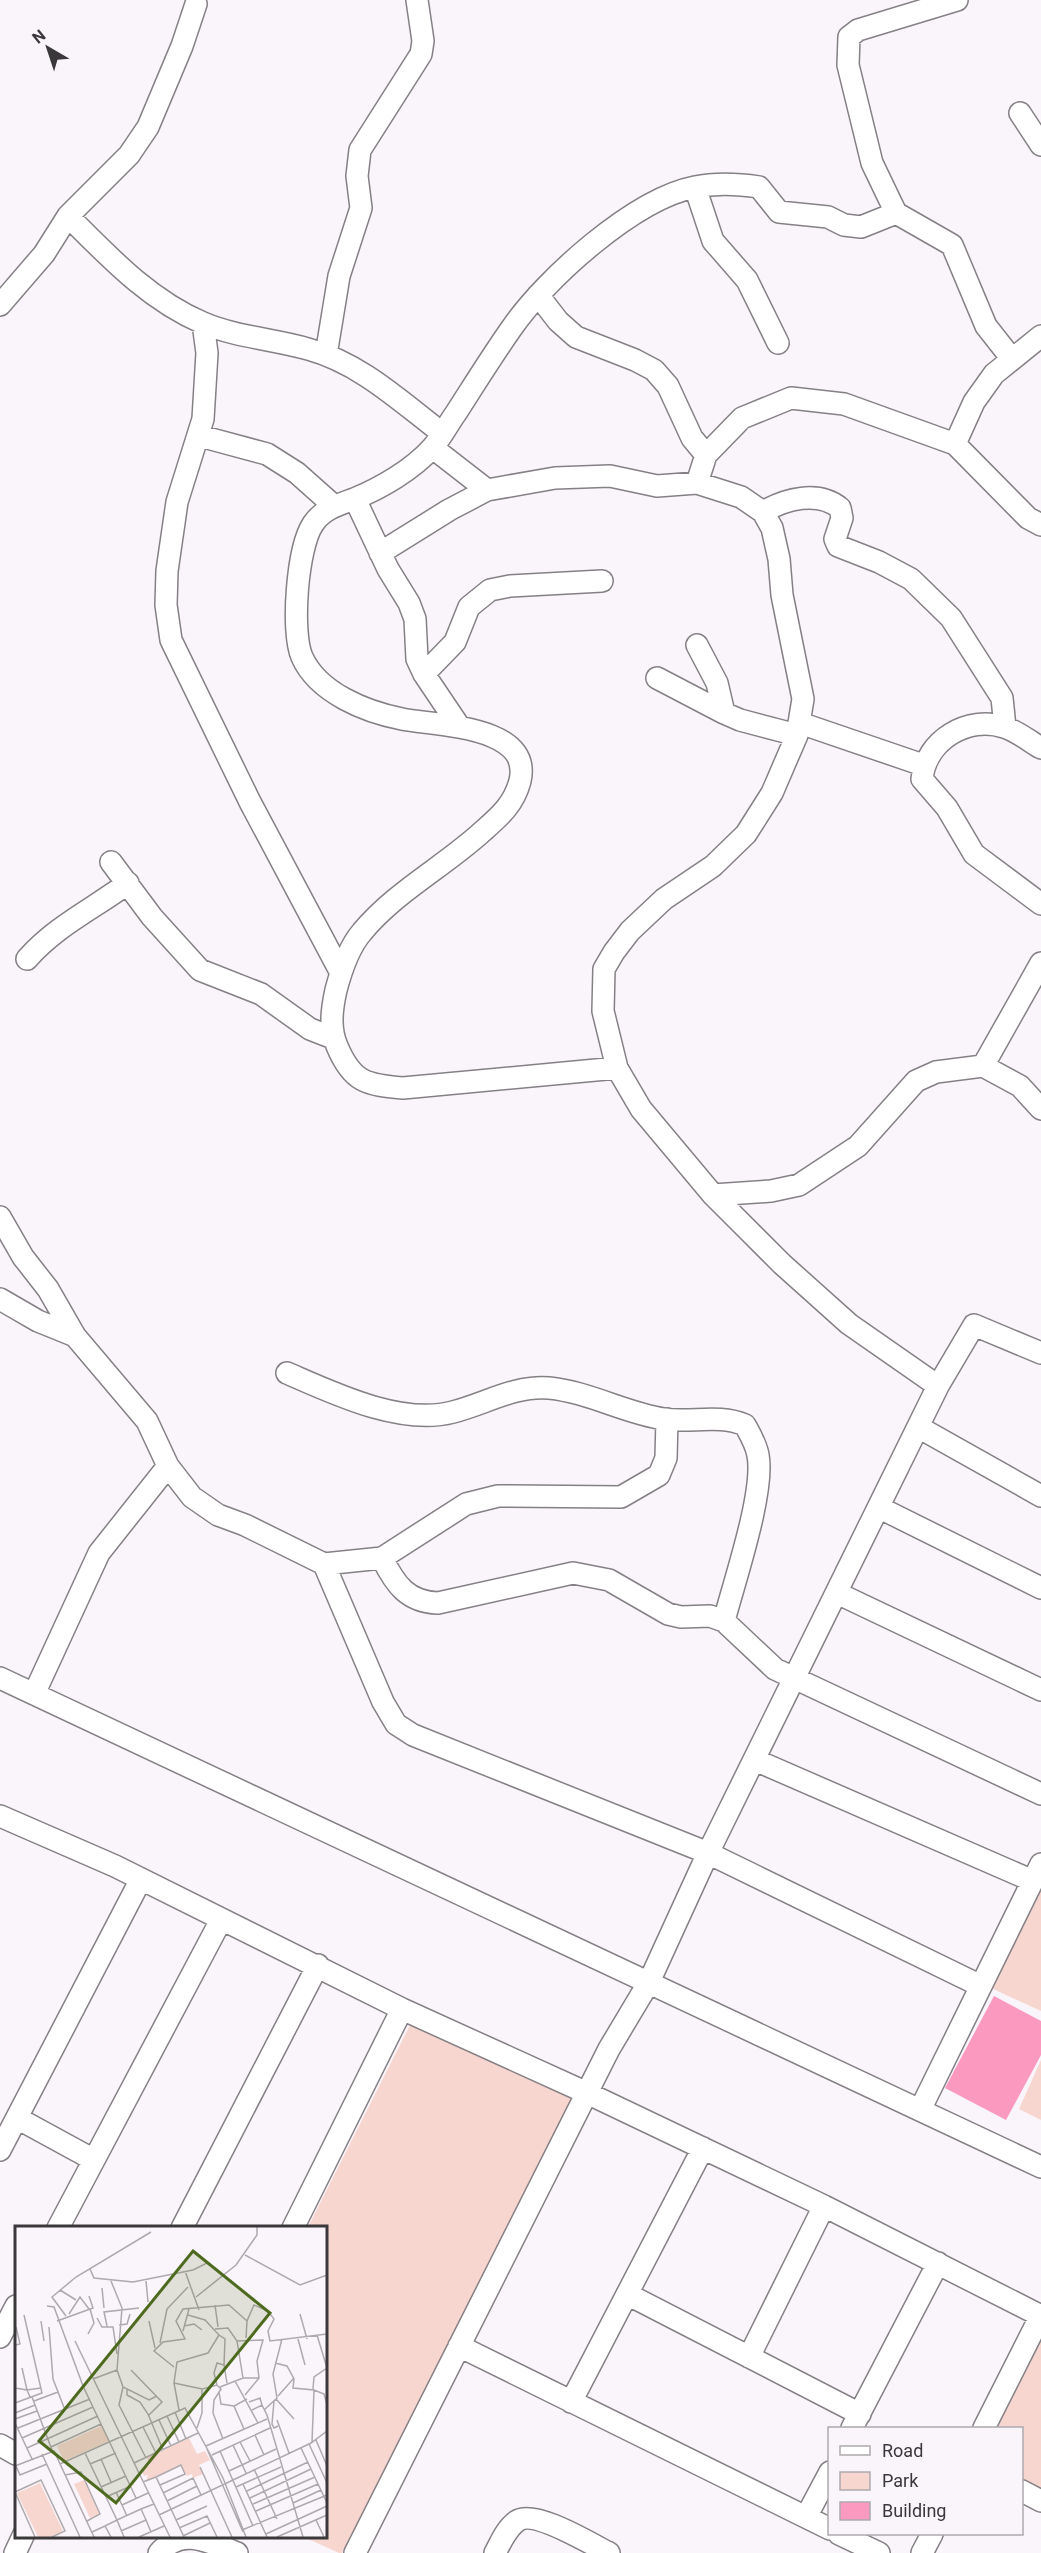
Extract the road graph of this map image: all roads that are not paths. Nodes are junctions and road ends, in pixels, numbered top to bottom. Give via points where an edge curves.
1 (417, 0) edge
2 (957, 0) edge
3 (196, 4) dead end
4 (1020, 113) dead end
5 (1041, 145) edge
6 (695, 187) junction
7 (896, 213) junction
8 (68, 216) junction
9 (538, 295) junction
10 (0, 305) edge
11 (203, 323) junction
12 (1041, 336) edge
13 (778, 343) dead end
14 (326, 355) junction
15 (1012, 359) junction
16 (200, 436) junction
17 (438, 440) junction
18 (955, 444) junction
19 (706, 455) junction
20 (697, 483) junction
21 (487, 490) junction
22 (355, 498) junction
23 (333, 506) junction
24 (763, 512) junction
25 (1041, 525) edge
26 (380, 553) junction
27 (602, 581) dead end
28 (697, 645) dead end
29 (424, 674) junction
30 (657, 678) dead end
31 (724, 712) junction
32 (459, 726) junction
33 (1005, 727) junction
34 (799, 729) junction
35 (1041, 748) edge
36 (923, 765) junction
37 (111, 862) dead end
38 (128, 884) junction
39 (1041, 904) edge
40 (27, 959) dead end
41 (1041, 963) edge
42 (340, 973) junction
43 (333, 1038) junction
44 (983, 1066) junction
45 (617, 1068) junction
46 (1041, 1109) edge
47 (713, 1195) junction
48 (0, 1217) edge
49 (0, 1299) edge
50 (75, 1336) junction
51 (1041, 1353) edge
52 (287, 1373) dead end
53 (938, 1386) junction
54 (667, 1419) junction
55 (920, 1428) junction
56 (168, 1466) junction
57 (1041, 1496) edge
58 (880, 1508) junction
59 (382, 1558) junction
60 (324, 1564) junction
61 (1041, 1588) edge
62 (837, 1593) junction
63 (724, 1621) junction
64 (0, 1678) edge
65 (796, 1678) junction
66 (1041, 1690) edge
67 (34, 1694) junction
68 (755, 1760) junction
69 (1041, 1794) edge
70 (0, 1816) edge
71 (708, 1853) junction
72 (1037, 1873) edge
73 (141, 1880) junction
74 (222, 1920) junction
75 (318, 1965) junction
76 (649, 1982) junction
77 (981, 1986) junction
78 (402, 2009) junction
79 (587, 2093) junction
80 (920, 2110) junction
81 (6, 2133) edge
82 (703, 2148) junction
83 (94, 2160) junction
84 (1041, 2167) edge
85 (824, 2206) junction
86 (59, 2226) edge
87 (183, 2226) edge
88 (294, 2226) edge
89 (938, 2263) junction
90 (627, 2294) junction
91 (15, 2308) edge
92 (1041, 2315) edge
93 (0, 2337) edge
94 (459, 2346) junction
95 (749, 2357) junction
96 (572, 2402) junction
97 (856, 2421) edge
98 (985, 2427) edge
99 (0, 2445) edge
100 (15, 2453) edge
101 (828, 2476) edge
102 (1023, 2492) edge
103 (1041, 2501) edge
104 (806, 2517) junction
105 (828, 2528) edge
106 (841, 2535) edge
107 (931, 2535) edge
108 (22, 2538) edge
109 (181, 2538) edge
110 (193, 2538) edge
111 (163, 2544) edge
112 (15, 2553) edge
113 (237, 2553) edge
114 (355, 2553) edge
115 (495, 2553) edge
116 (609, 2553) edge
117 (879, 2553) edge
118 (922, 2553) edge

1 - 14 street via 421,54 360,150 357,176 361,208 339,276
2 - 7 street via 858,30 849,37 848,65 872,163
3 - 8 street via 148,127 129,155
4 - 5 street
6 - 7 street via 759,187 779,213 828,217 844,225 861,227
6 - 9 street via 653,202 561,270
6 - 13 street via 713,241 747,280
7 - 15 street via 952,245 986,326
8 - 10 street via 44,254
8 - 11 street via 141,285
9 - 17 street
9 - 19 street via 576,337 654,370 668,386 692,438
11 - 14 street
11 - 16 street via 207,353
12 - 15 street
14 - 17 street via 355,368
15 - 18 street via 994,374 974,402
16 - 23 street via 267,454 297,473
16 - 42 street via 177,502 171,533 166,604 171,640
17 - 21 street
17 - 22 street via 405,471
18 - 19 street via 844,404 791,398 742,418
18 - 25 street via 1028,518
19 - 20 street
20 - 21 street via 657,486 610,476 555,478
20 - 24 street via 741,497
21 - 26 street
22 - 23 street
22 - 26 street
23 - 32 street via 313,523 300,570 297,642 304,662 342,699 403,719
24 - 33 street via 792,498 834,503 840,508 842,518 835,539 838,546 911,579 951,618 1002,698
24 - 34 street via 772,528 779,560 803,699
26 - 29 street via 415,619 417,659
27 - 29 street via 490,590 469,607 455,642
28 - 31 street via 717,683
29 - 32 street
30 - 31 street
31 - 34 street via 740,720
32 - 42 street via 505,743 519,756 522,770 518,790 508,808 468,845 384,910 360,934
33 - 35 street
33 - 36 street via 980,722 951,732
34 - 36 street
34 - 45 street via 772,793 746,834 713,866 664,899 630,931 604,969 603,1011
36 - 39 street via 922,779 947,808 974,854
37 - 38 street
38 - 40 street via 63,924
38 - 43 street via 200,970 261,994 310,1029
41 - 44 street
42 - 43 street via 332,1009
43 - 45 street via 345,1065 369,1085 402,1088
44 - 46 street via 1020,1086
44 - 47 street via 936,1072 916,1081 858,1146 800,1185
45 - 47 street via 641,1109
47 - 53 street via 849,1324
48 - 50 street
49 - 50 street
50 - 56 street via 147,1421
51 - 53 street via 974,1325
52 - 54 street via 343,1397 417,1414 451,1413 505,1394 549,1388
53 - 55 street
54 - 59 street via 666,1458 659,1475 621,1497 498,1496 466,1504
54 - 63 street via 732,1420 744,1425 758,1455 755,1500
55 - 57 street
55 - 58 street
56 - 60 street via 192,1497 218,1515
56 - 67 street via 99,1553
58 - 61 street
58 - 62 street
59 - 60 street
59 - 63 street via 395,1583 421,1602 438,1603 573,1573 609,1580 668,1614 710,1616
60 - 71 street via 365,1664 396,1724 413,1735
62 - 65 street
62 - 66 street
63 - 65 street via 765,1660
64 - 67 street
65 - 68 street
65 - 69 street
67 - 76 street
68 - 71 street
68 - 72 street
70 - 73 street
71 - 76 street
71 - 77 street
72 - 77 street
73 - 74 street
73 - 81 street
74 - 75 street
74 - 83 street
75 - 78 street
75 - 87 street
76 - 79 street
76 - 80 street
77 - 80 street
78 - 79 street
78 - 88 street
79 - 82 street
79 - 94 street
80 - 84 street
81 - 83 street
82 - 85 street
82 - 90 street
83 - 86 street
85 - 89 street
85 - 95 street
89 - 92 street
89 - 97 street
90 - 95 street
90 - 96 street
91 - 93 street
92 - 98 street
94 - 96 street
94 - 114 street
95 - 97 street
96 - 104 street
99 - 100 street
101 - 104 street
102 - 103 street
104 - 105 street
106 - 117 street
107 - 118 street
108 - 112 street
109 - 111 street
110 - 113 street
115 - 116 street via 518,2520 534,2518

